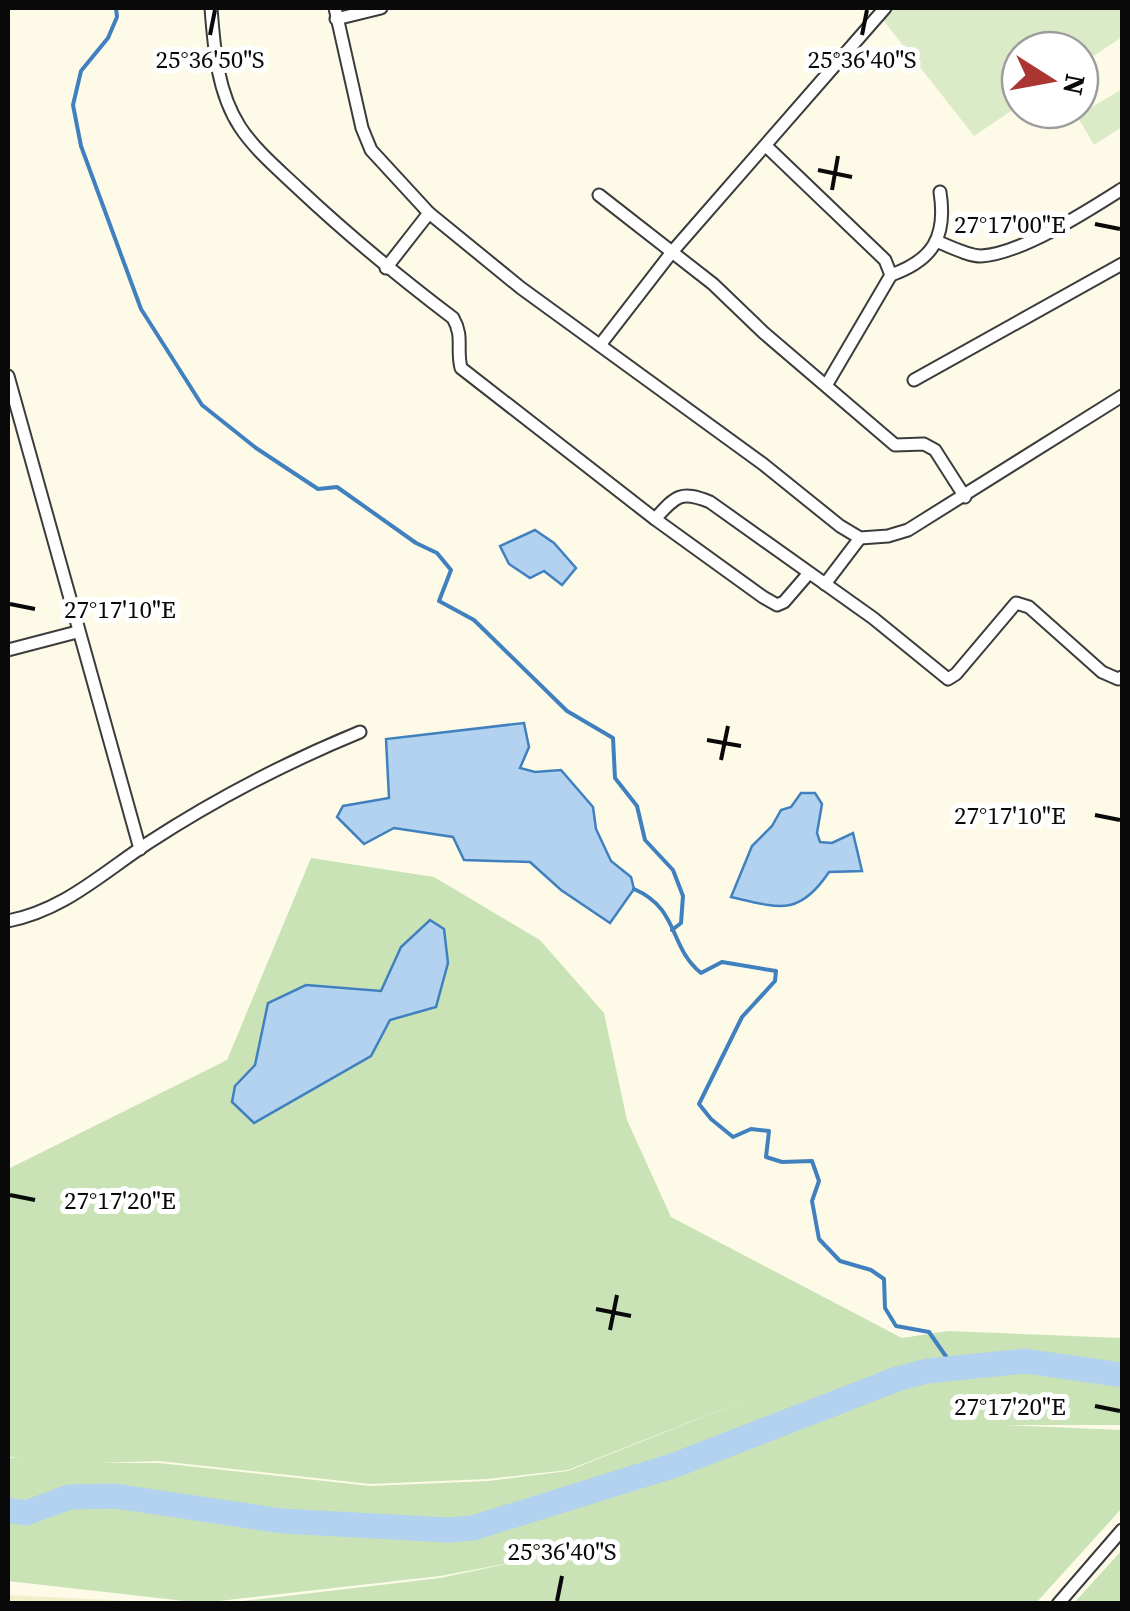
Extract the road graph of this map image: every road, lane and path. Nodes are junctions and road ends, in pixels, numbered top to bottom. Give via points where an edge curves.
1 (211, 8) edge
2 (380, 8) edge
3 (885, 8) edge
4 (335, 13) edge
5 (766, 146) junction
6 (1122, 188) edge
7 (940, 192) dead end
8 (599, 195) dead end
9 (428, 212) junction
10 (936, 241) junction
11 (672, 252) junction
12 (1122, 264) edge
13 (386, 268) junction
14 (891, 275) junction
15 (600, 346) junction
16 (8, 376) edge
17 (914, 380) dead end
18 (827, 384) junction
19 (1122, 396) edge
20 (965, 497) junction
21 (656, 519) junction
22 (860, 538) junction
23 (808, 573) junction
24 (825, 584) junction
25 (77, 632) junction
26 (8, 650) edge
27 (1122, 677) edge
28 (360, 732) dead end
29 (140, 849) junction
30 (8, 922) edge
31 (1122, 1530) edge
32 (1058, 1604) edge

1 - 13 street via 224,95 240,127
2 - 4 street
3 - 5 street
4 - 9 street via 371,150
5 - 11 street
5 - 14 street via 886,260
6 - 10 street via 1011,248 979,256
7 - 10 street via 944,214
8 - 11 street
9 - 13 street
9 - 15 street
10 - 14 street via 916,266
11 - 15 street
11 - 18 street
12 - 17 street
13 - 21 street via 453,318 461,331 461,368
14 - 18 street
15 - 22 street
16 - 25 street
18 - 20 street via 895,445 935,450
19 - 20 street
20 - 22 street via 908,530
21 - 23 street via 672,501 690,494
21 - 23 street via 777,605
22 - 24 street
23 - 24 street
24 - 27 street via 948,679 1016,603 1029,607 1102,672
25 - 26 street
25 - 29 street
28 - 29 street via 304,755
29 - 30 street via 50,910
31 - 32 street

